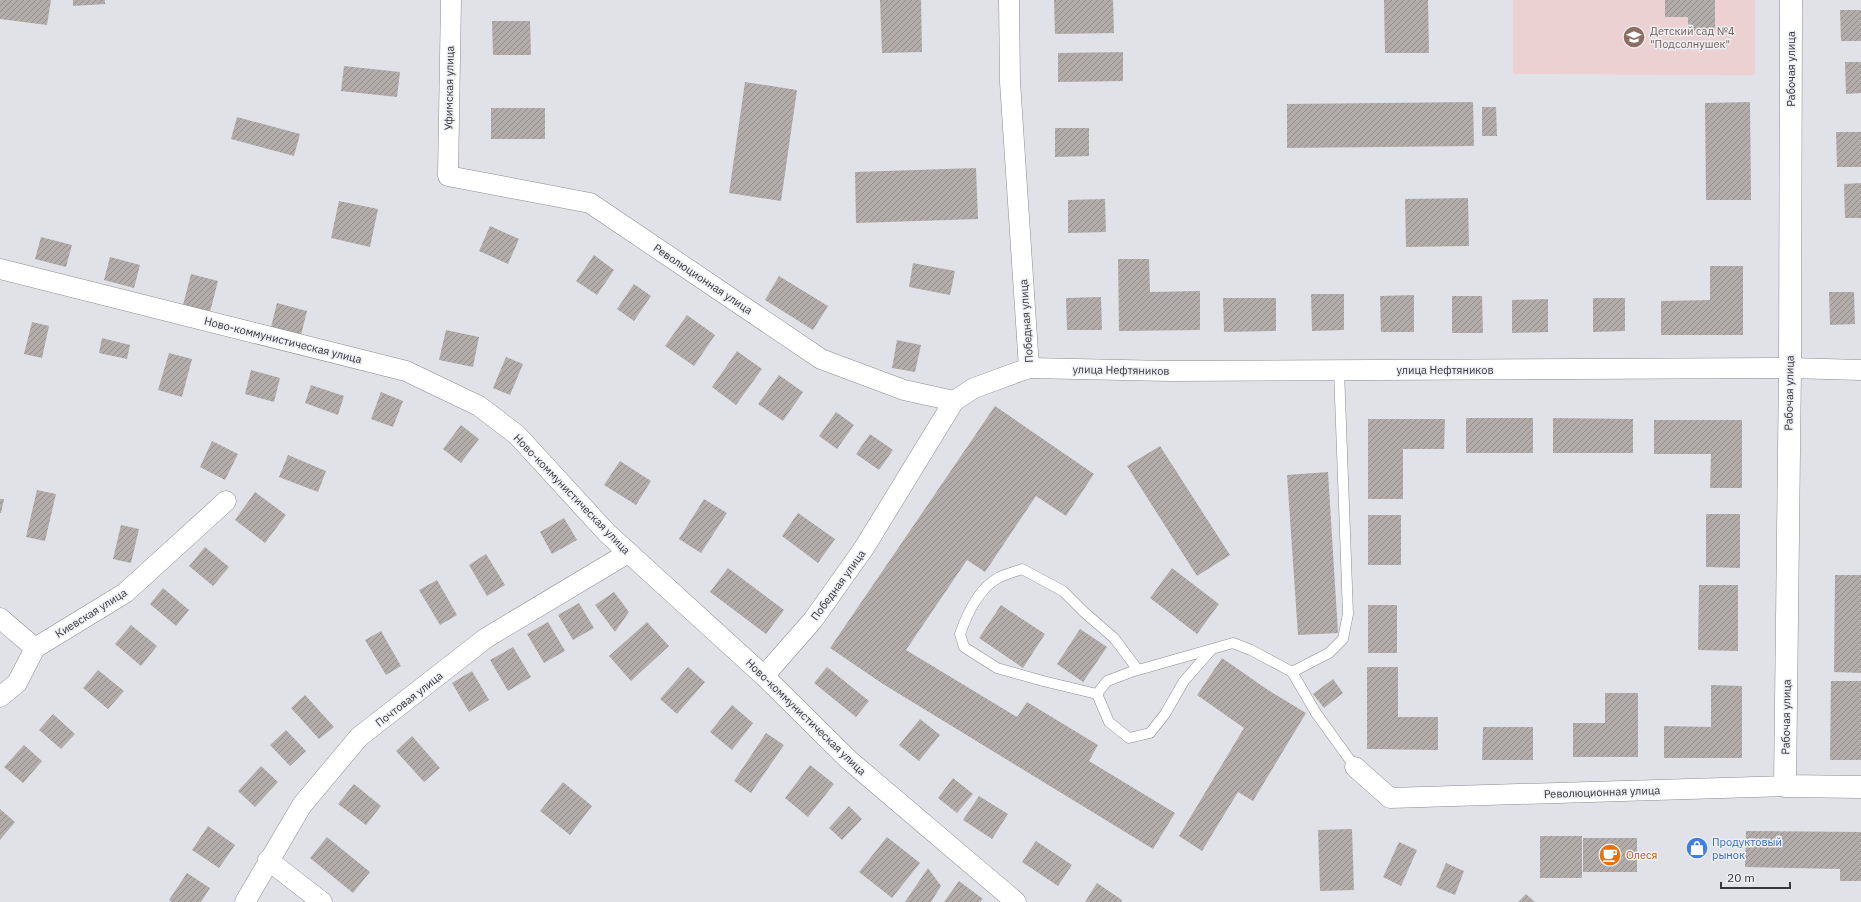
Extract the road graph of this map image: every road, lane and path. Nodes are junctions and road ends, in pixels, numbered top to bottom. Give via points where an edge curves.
1 (451, 0) edge
2 (1009, 0) edge
3 (1791, 0) edge
4 (448, 176) joint
5 (0, 269) edge
6 (1029, 368) junction
7 (1790, 368) junction
8 (1339, 370) junction
9 (1861, 370) edge
10 (954, 401) junction
11 (226, 501) dead end
12 (628, 553) junction
13 (0, 618) edge
14 (35, 648) junction
15 (1212, 649) junction
16 (1138, 670) junction
17 (1292, 672) junction
18 (764, 676) junction
19 (1097, 694) junction
20 (0, 697) edge
21 (1355, 767) joint
22 (1785, 786) junction
23 (1861, 787) edge
24 (268, 860) junction
25 (244, 902) edge
26 (322, 902) edge
27 (1016, 902) edge

1 - 4 street, Уфимская улица
2 - 6 street, Победная улица via 1010,82
3 - 7 main road, Рабочая улица
4 - 10 street, Революционная улица via 590,203 821,359 904,390
5 - 12 street, Ново-коммунистическая улица via 406,371 479,406 517,435
6 - 8 street, улица Нефтяников via 1169,371
6 - 10 street, Победная улица via 974,388
7 - 8 street, улица Нефтяников
7 - 9 street, улица Нефтяников
7 - 22 main road, Рабочая улица
8 - 17 lane via 1348,614 1343,639 1329,653
10 - 18 street, Победная улица via 864,548 813,620
11 - 14 street, Киевская улица via 125,594
12 - 18 street, Ново-коммунистическая улица
12 - 24 street, Почтовая улица via 486,638 360,737 302,805
13 - 14 street
14 - 20 street via 18,683
15 - 16 lane
15 - 17 lane via 1233,643
15 - 19 lane via 1184,681 1165,714 1150,733 1129,738 1109,722
16 - 19 lane via 1107,681
16 - 19 lane via 1114,638 1063,591 1022,569 998,578 980,594 966,617 960,634 964,647 997,668
17 - 21 lane via 1316,713
18 - 27 street, Ново-коммунистическая улица via 850,761
21 - 22 street, Революционная улица via 1390,798
22 - 23 main road, Революционная улица
24 - 25 street, Почтовая улица
24 - 26 street

